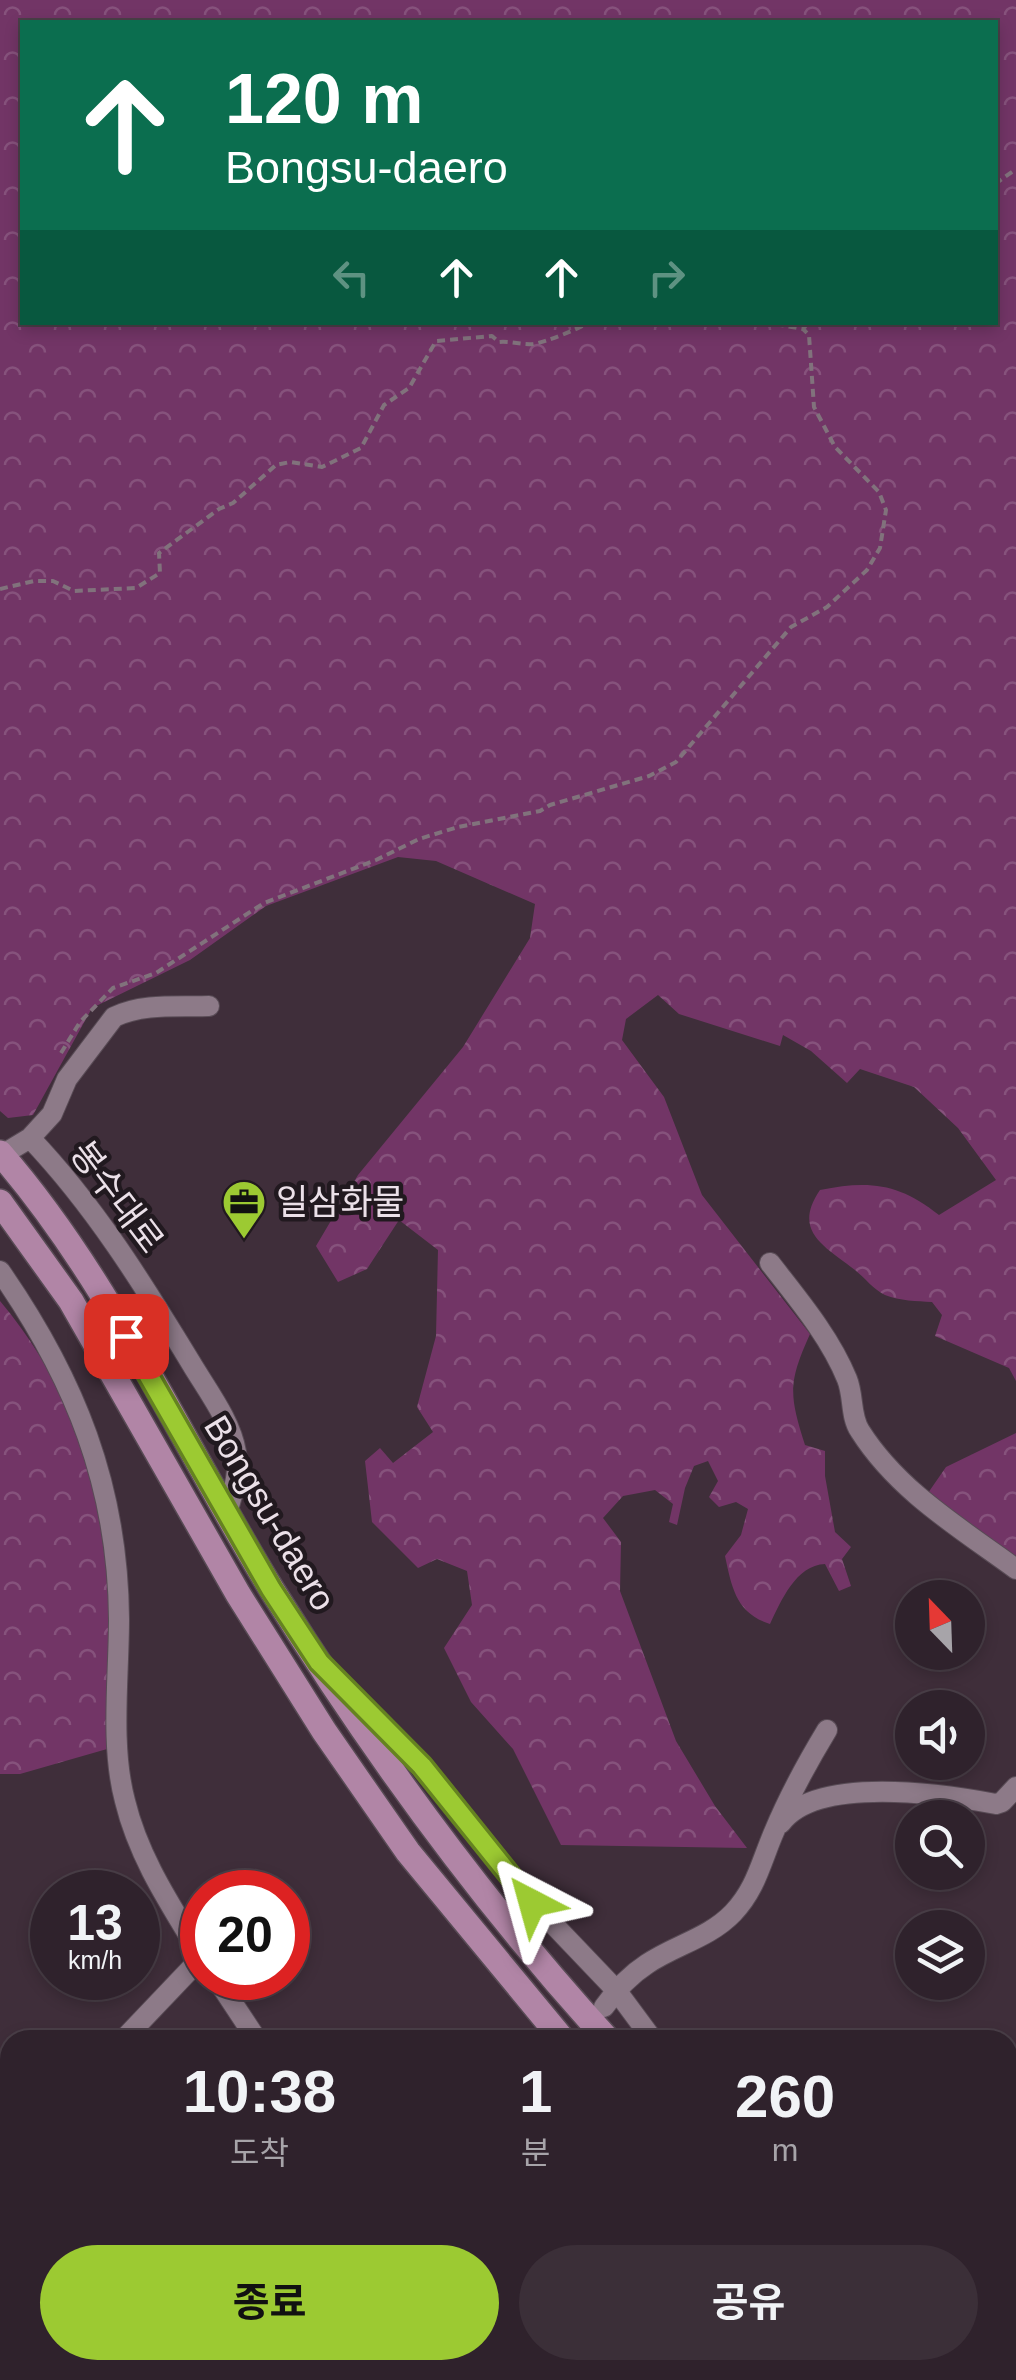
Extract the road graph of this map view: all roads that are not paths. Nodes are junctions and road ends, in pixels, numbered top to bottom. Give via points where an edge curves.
1 (209, 1006) dead end
2 (30, 1138) junction
3 (1, 1154) edge
4 (0, 1202) edge
5 (770, 1262) dead end
6 (0, 1271) edge
7 (228, 1512) junction
8 (1016, 1569) edge
9 (319, 1662) junction
10 (827, 1730) dead end
11 (1016, 1786) edge
12 (772, 1835) junction
13 (180, 1919) edge
14 (180, 1980) edge
15 (610, 1998) junction
16 (231, 2000) edge
17 (133, 2030) edge
18 (250, 2030) edge
19 (555, 2030) edge
20 (599, 2030) edge
21 (643, 2030) edge

1 - 2 street, 봉수대로 via 114,1016
2 - 3 street, 봉수대로
2 - 7 street, 봉수대로 via 64,1173 132,1269 225,1423 238,1474
3 - 7 main road, Bongsu-daero via 109,1306
4 - 19 main road, Bongsu-daero via 72,1301 238,1594 324,1730 408,1852
5 - 8 street via 833,1352 848,1381 856,1427 878,1456 950,1524
6 - 13 street via 42,1334 94,1450 117,1570 120,1778 142,1853
7 - 9 main road, Bongsu-daero
9 - 15 street via 422,1766
9 - 20 main road, Bongsu-daero via 485,1896
10 - 12 street
11 - 12 street via 996,1804 916,1792 840,1796 791,1809
12 - 15 street via 753,1889 730,1916 648,1963
14 - 17 street
15 - 21 street
16 - 18 street

